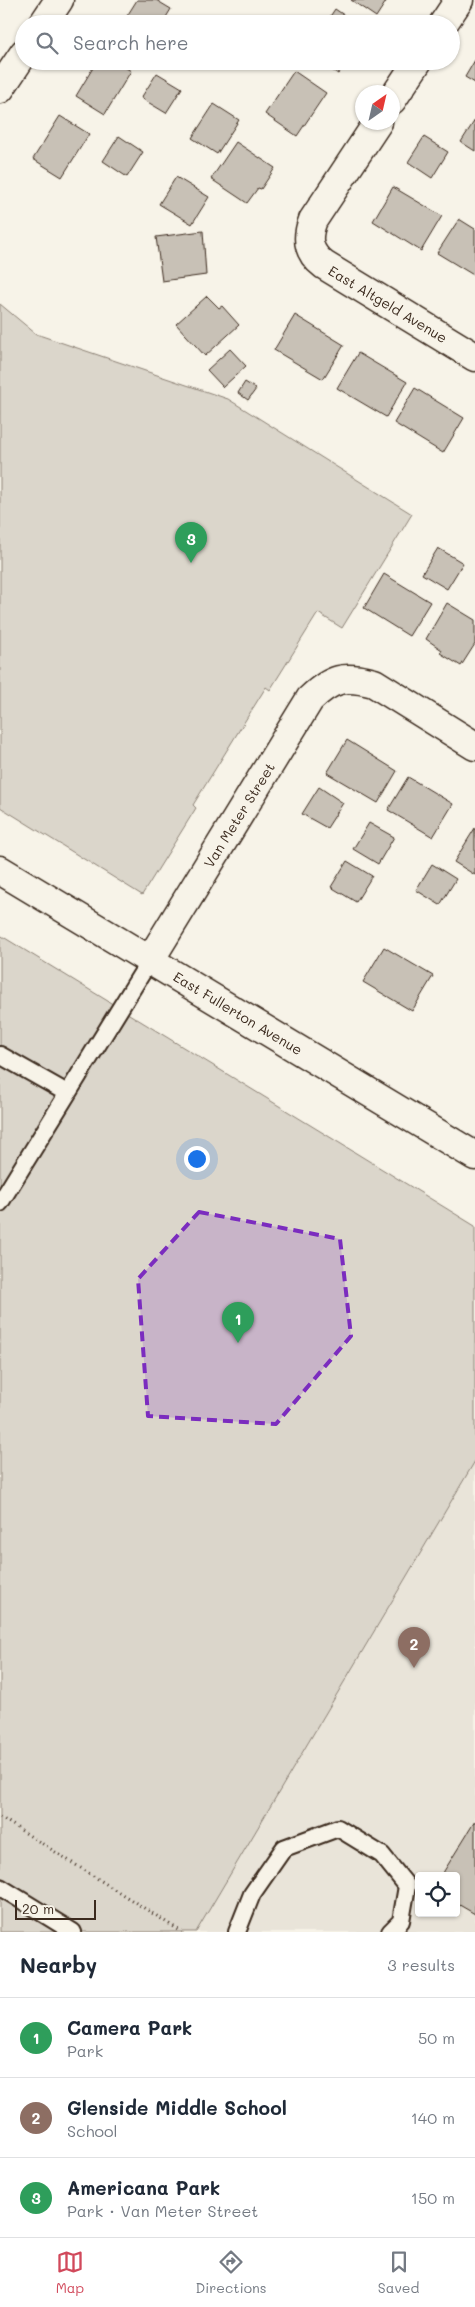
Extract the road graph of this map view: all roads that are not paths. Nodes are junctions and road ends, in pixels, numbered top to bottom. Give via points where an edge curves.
1 (59, 0) edge
2 (459, 0) edge
3 (49, 15) edge
4 (449, 15) edge
5 (15, 66) edge
6 (412, 70) edge
7 (400, 88) edge
8 (0, 89) edge
9 (373, 130) edge
10 (475, 357) edge
11 (475, 746) edge
12 (1, 874) edge
13 (150, 960) junction
14 (0, 1055) edge
15 (67, 1092) junction
16 (475, 1156) edge
17 (0, 1203) edge
18 (0, 1887) edge
19 (73, 1932) edge
20 (237, 1932) edge
21 (390, 1932) edge

1 - 3 street
2 - 4 street
5 - 8 street
6 - 7 street
9 - 10 street, East Altgeld Avenue via 313,220 308,233 314,257
11 - 13 street, Van Meter Street via 374,683 356,678 338,679 323,687 310,699
12 - 13 street, East Fullerton Avenue
13 - 15 lane
13 - 16 street, East Fullerton Avenue
14 - 15 lane
15 - 17 lane
18 - 19 lane
20 - 21 lane via 252,1894 284,1848 338,1828 382,1855 406,1886 401,1921

